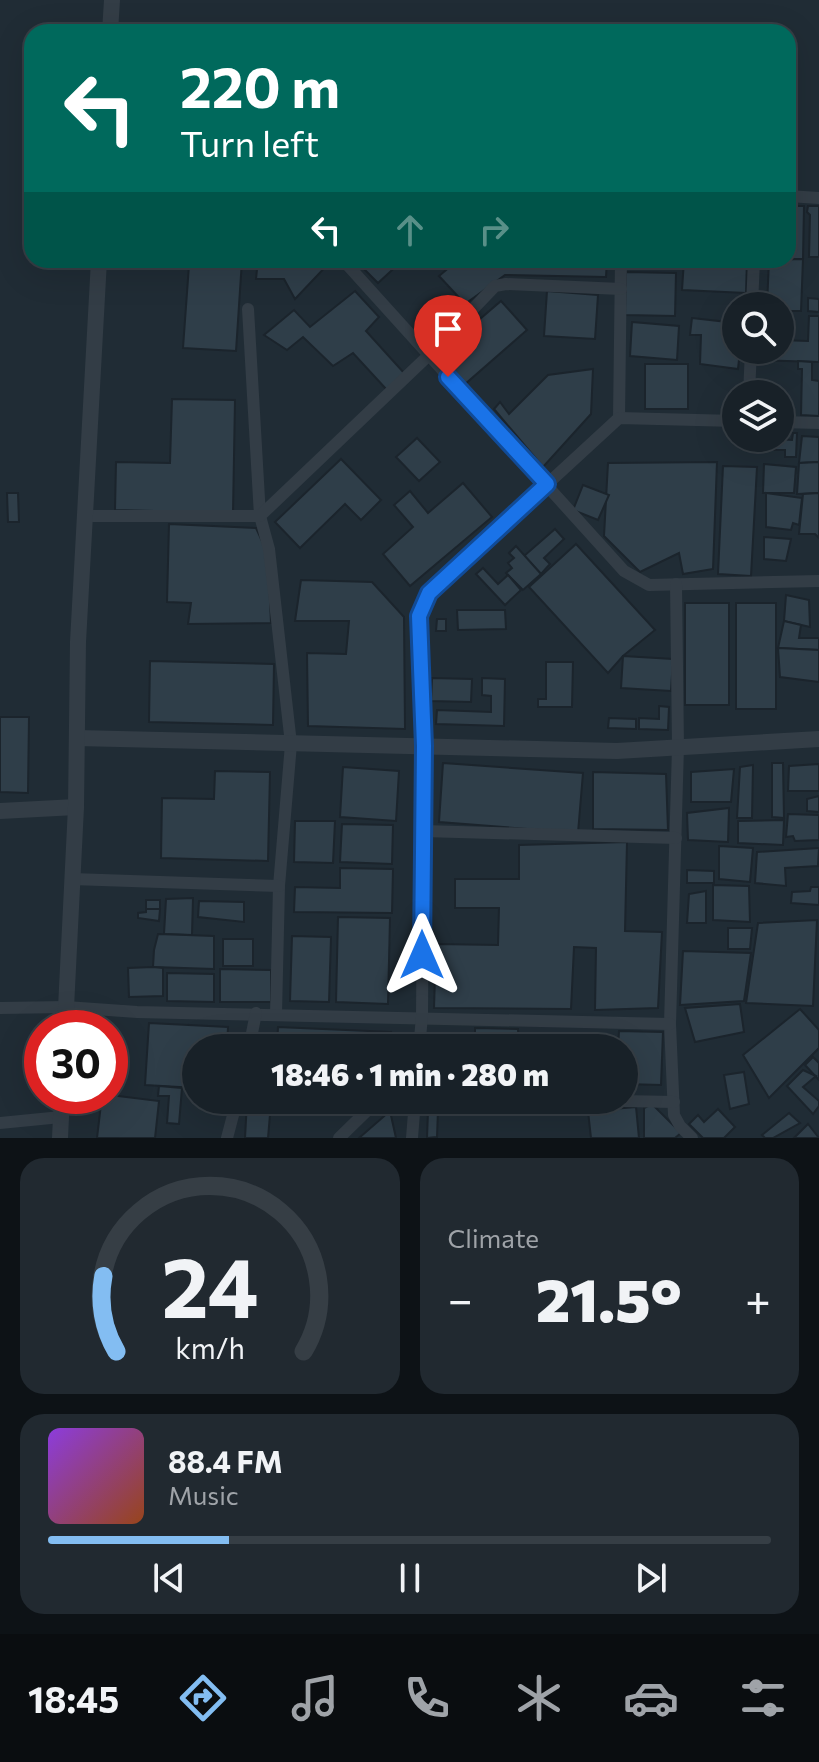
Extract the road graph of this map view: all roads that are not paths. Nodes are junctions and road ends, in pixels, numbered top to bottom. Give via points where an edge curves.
1 (112, 0) edge
2 (110, 24) edge
3 (796, 197) edge
4 (819, 198) edge
5 (99, 268) edge
6 (350, 268) edge
7 (621, 268) edge
8 (754, 268) edge
9 (621, 289) junction
10 (753, 292) edge
11 (248, 309) dead end
12 (429, 355) junction
13 (619, 418) junction
14 (722, 421) edge
15 (794, 422) edge
16 (819, 423) edge
17 (547, 484) junction
18 (85, 516) junction
19 (260, 516) junction
20 (819, 581) edge
21 (676, 584) junction
22 (77, 738) junction
23 (819, 739) edge
24 (291, 744) junction
25 (424, 746) junction
26 (678, 747) junction
27 (76, 807) junction
28 (0, 811) edge
29 (423, 831) junction
30 (676, 838) junction
31 (72, 879) junction
32 (279, 886) junction
33 (66, 1007) junction
34 (0, 1008) edge
35 (66, 1010) edge
36 (256, 1013) junction
37 (276, 1014) junction
38 (422, 1017) junction
39 (670, 1024) junction
40 (252, 1034) edge
41 (420, 1034) edge
42 (638, 1101) edge
43 (674, 1102) junction
44 (61, 1114) edge
45 (233, 1114) edge
46 (364, 1114) edge
47 (414, 1114) edge
48 (61, 1117) junction
49 (0, 1123) edge
50 (60, 1138) edge
51 (227, 1138) edge
52 (339, 1138) edge
53 (412, 1138) edge
54 (692, 1138) edge

1 - 2 street
3 - 4 street
5 - 18 street
6 - 12 street
7 - 9 street
8 - 10 street
9 - 12 street via 495,286
9 - 13 street
11 - 19 street
12 - 17 street
12 - 19 street
13 - 14 street
13 - 17 street
15 - 16 street
17 - 21 street via 624,571 649,585
17 - 25 street via 423,604 419,616
18 - 19 street
18 - 22 street
19 - 24 street via 269,549
20 - 21 street
21 - 26 street
22 - 24 street
22 - 27 street
23 - 26 street
24 - 25 street
24 - 32 street
25 - 26 street via 617,751
25 - 29 street
26 - 30 street
27 - 28 street
27 - 31 street
29 - 30 street
29 - 38 street
30 - 39 street
31 - 32 street
31 - 33 street
32 - 37 street
33 - 34 street
33 - 35 street
33 - 36 street
36 - 37 street
36 - 40 street
37 - 38 street
38 - 39 street
38 - 41 street
39 - 43 street
42 - 43 street
43 - 54 street via 674,1115
44 - 48 street
45 - 51 street
46 - 52 street
47 - 53 street
48 - 49 street
48 - 50 street

